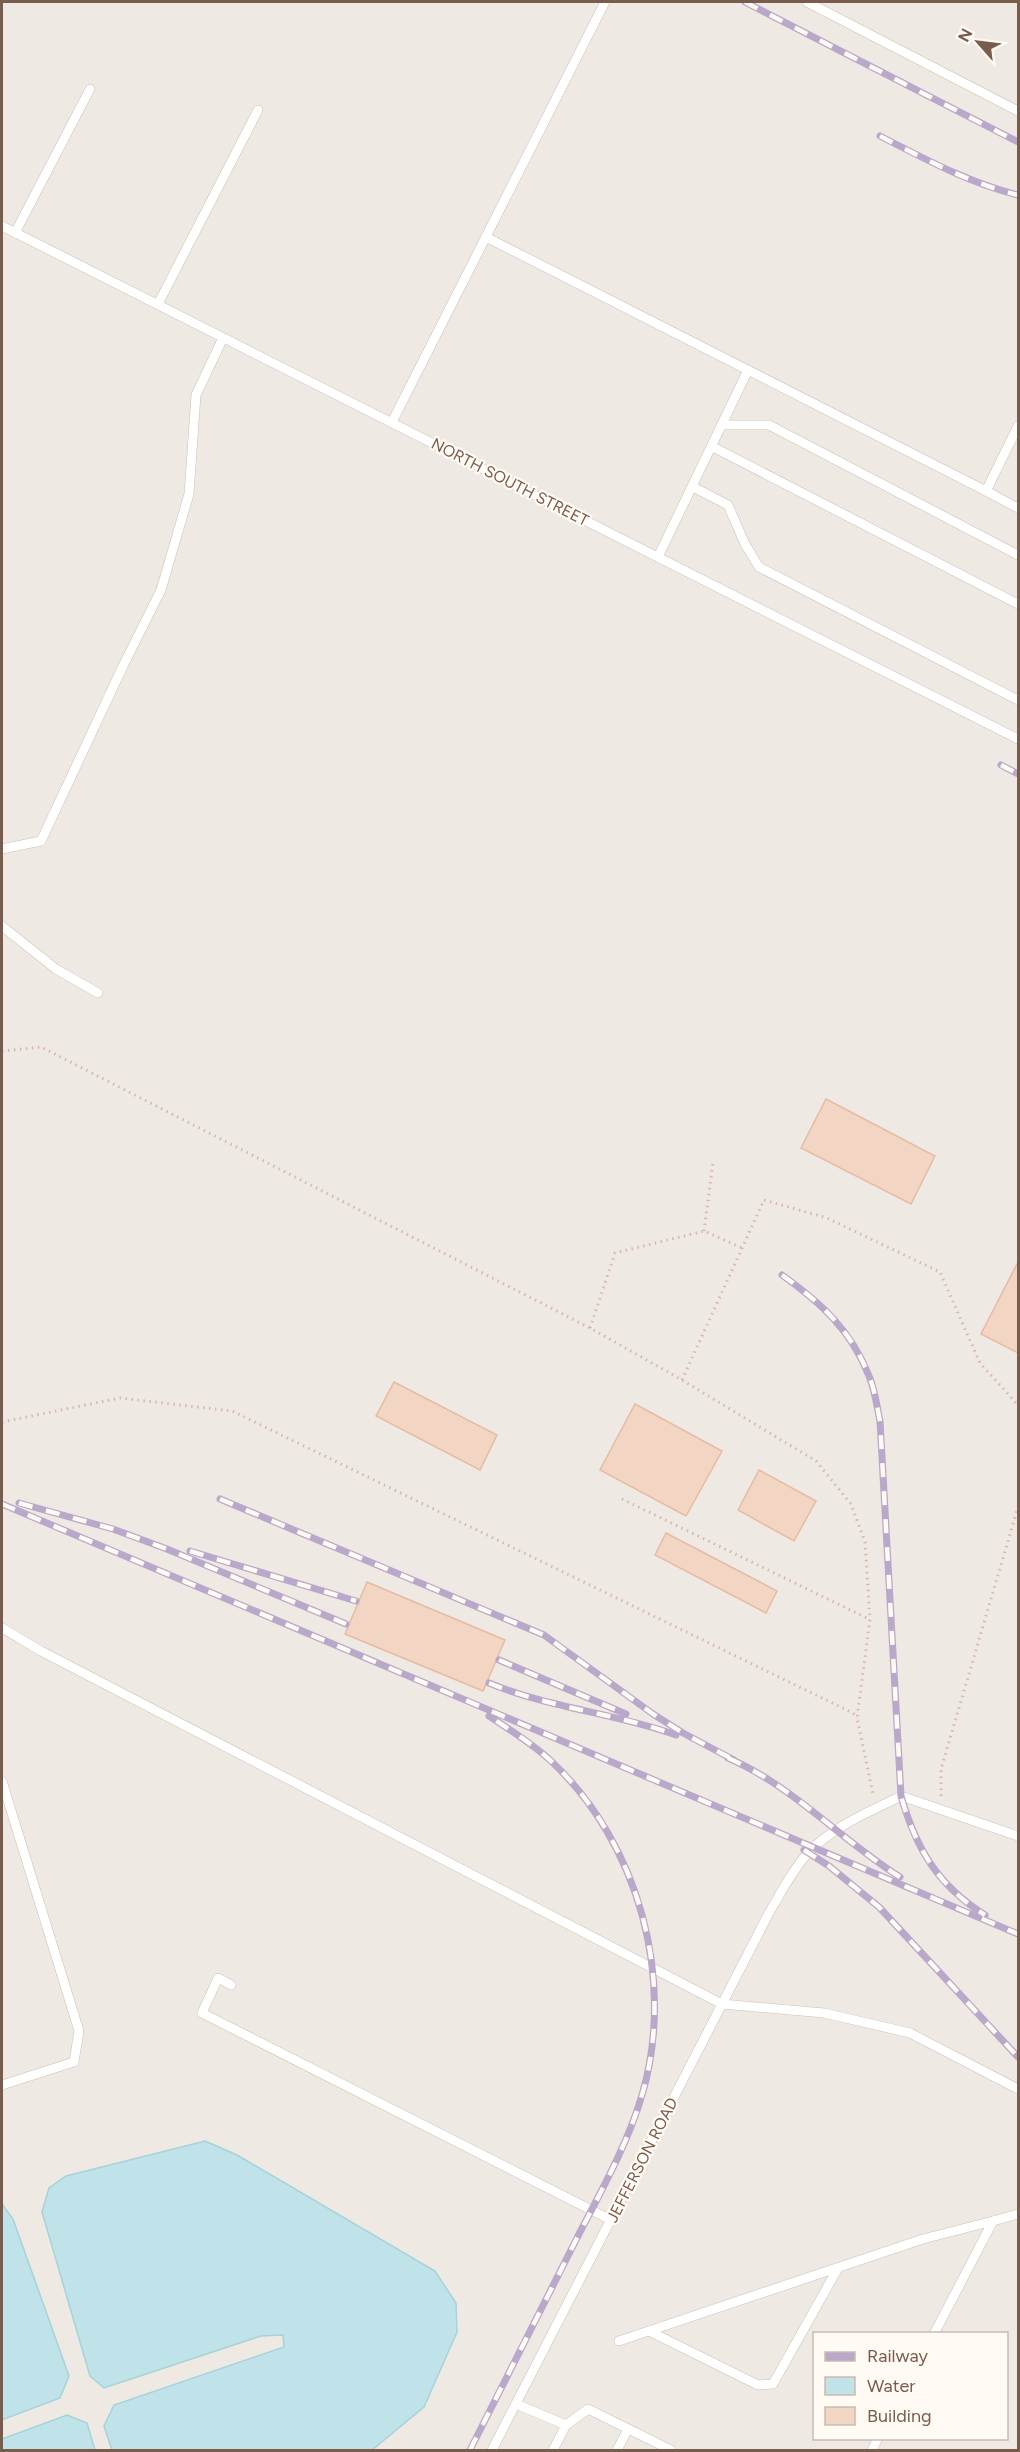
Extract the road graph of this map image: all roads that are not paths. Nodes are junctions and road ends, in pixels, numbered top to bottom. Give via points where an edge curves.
1 (605, 2) edge
2 (807, 2) edge
3 (90, 89) dead end
4 (258, 110) dead end
5 (1018, 111) edge
6 (2, 226) edge
7 (15, 233) junction
8 (486, 237) junction
9 (158, 304) junction
10 (223, 338) junction
11 (748, 370) junction
12 (392, 422) junction
13 (723, 425) junction
14 (1018, 426) edge
15 (712, 447) junction
16 (693, 487) junction
17 (986, 491) junction
18 (1018, 508) edge
19 (1018, 555) edge
20 (658, 557) junction
21 (1018, 604) edge
22 (1018, 700) edge
23 (1018, 739) edge
24 (2, 849) edge
25 (2, 926) edge
26 (98, 993) dead end
27 (3, 1632) edge
28 (2, 1781) edge
29 (1018, 1836) edge
30 (231, 1985) dead end
31 (722, 2004) junction
32 (2, 2085) edge
33 (1018, 2089) edge
34 (1018, 2214) edge
35 (611, 2220) junction
36 (993, 2222) junction
37 (838, 2268) junction
38 (649, 2331) junction
39 (935, 2332) edge
40 (619, 2341) dead end
41 (516, 2404) junction
42 (566, 2425) junction
43 (628, 2429) junction
44 (492, 2451) edge
45 (553, 2451) edge
46 (617, 2451) edge
47 (671, 2451) edge

1 - 8 lane
2 - 5 lane
3 - 7 lane
4 - 9 lane
6 - 7 lane, NORTH SOUTH STREET
7 - 9 lane, NORTH SOUTH STREET
8 - 11 lane
8 - 12 lane
9 - 10 lane, NORTH SOUTH STREET
10 - 12 lane, NORTH SOUTH STREET
10 - 24 lane via 196,395 189,494 161,590 42,841
11 - 13 lane
11 - 17 lane
12 - 20 lane, NORTH SOUTH STREET
13 - 15 lane
13 - 19 lane via 769,425
14 - 17 lane
15 - 16 lane
15 - 21 lane
16 - 20 lane
16 - 22 lane via 728,505 759,567
17 - 18 lane
20 - 23 lane, NORTH SOUTH STREET
25 - 26 lane via 56,969
27 - 31 lane
28 - 32 lane via 79,2031 74,2062
29 - 31 lane, JEFFERSON ROAD via 901,1796 836,1829 808,1852 794,1870
30 - 35 lane via 218,1978 202,2013
31 - 33 lane via 824,2013 910,2033
31 - 35 lane, JEFFERSON ROAD
34 - 36 lane
35 - 41 lane, JEFFERSON ROAD
36 - 37 lane via 924,2239
36 - 39 lane
37 - 38 lane
37 - 38 lane via 773,2384 758,2385
38 - 40 lane
41 - 42 lane
41 - 44 lane, JEFFERSON ROAD
42 - 43 lane via 588,2409
42 - 45 lane
43 - 46 lane
43 - 47 lane

